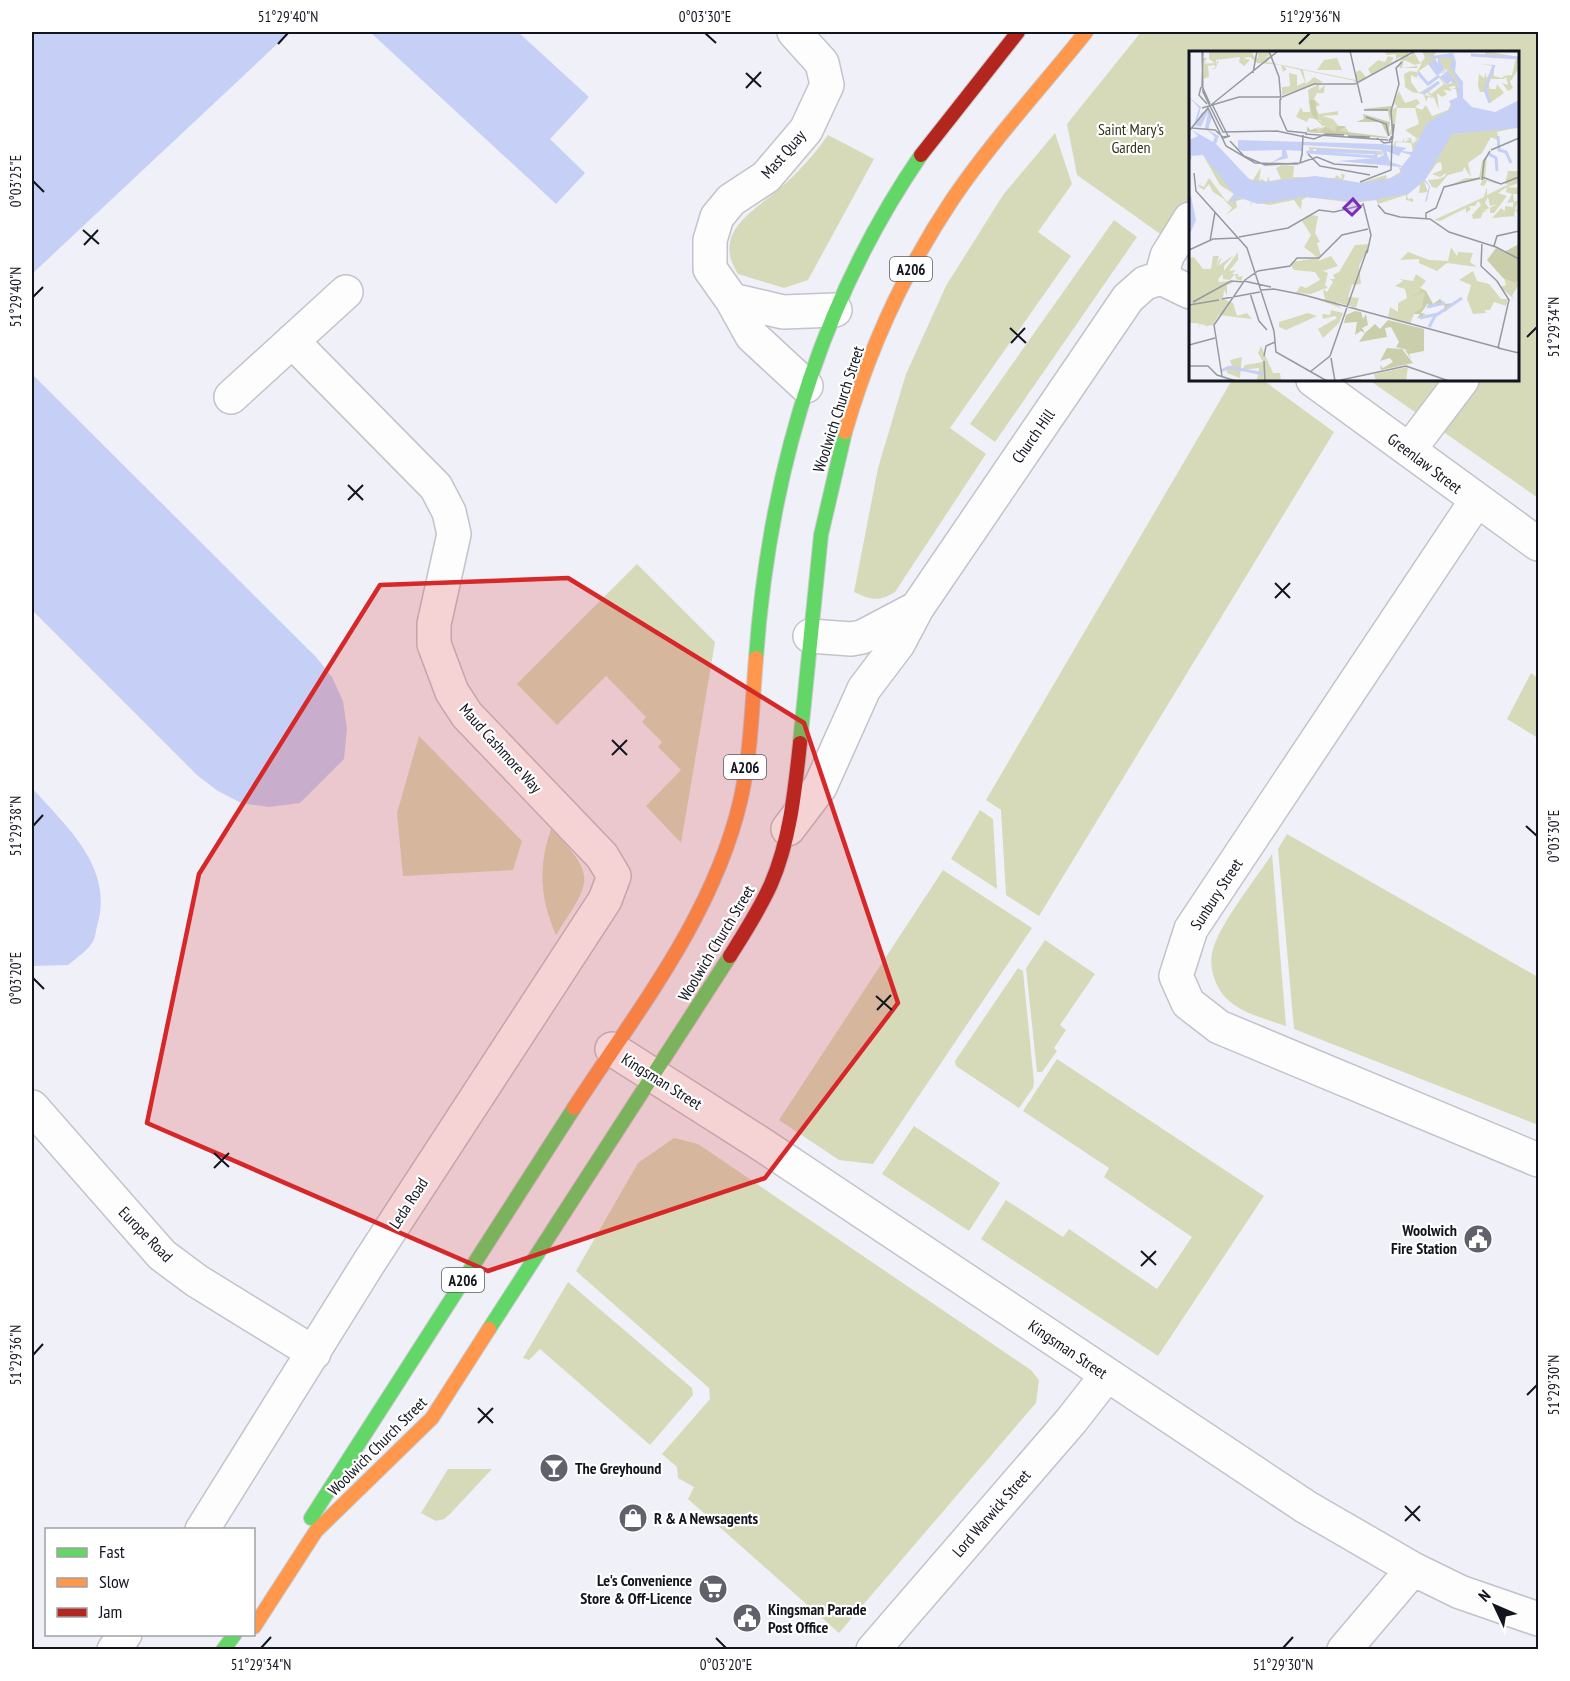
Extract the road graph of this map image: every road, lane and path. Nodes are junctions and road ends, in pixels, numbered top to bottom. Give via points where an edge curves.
1 (794, 32) edge
2 (1018, 32) edge
3 (1086, 32) edge
4 (1189, 222) edge
5 (1161, 278) junction
6 (1189, 291) edge
7 (346, 292) dead end
8 (732, 300) junction
9 (835, 310) junction
10 (292, 341) junction
11 (1314, 381) edge
12 (1461, 381) edge
13 (806, 386) junction
14 (231, 397) dead end
15 (1409, 450) junction
16 (1476, 501) junction
17 (1539, 544) edge
18 (917, 608) junction
19 (810, 636) junction
20 (788, 829) junction
21 (614, 876) joint
22 (612, 1049) junction
23 (654, 1075) junction
24 (32, 1107) edge
25 (1539, 1160) edge
26 (314, 1353) junction
27 (1107, 1375) junction
28 (203, 1528) edge
29 (1413, 1569) junction
30 (255, 1605) edge
31 (1539, 1619) edge
32 (255, 1625) edge
33 (124, 1636) edge
34 (234, 1636) edge
35 (248, 1636) edge
36 (114, 1650) edge
37 (223, 1650) edge
38 (238, 1650) edge
39 (873, 1650) edge
40 (1344, 1650) edge

1 - 8 street, Mast Quay via 822,63 827,85 806,129 766,177 731,200 717,217 710,240 710,269
2 - 9 main road, Woolwich Church Street / A206 via 912,167 872,233
3 - 19 main road, Woolwich Church Street / A206 via 954,199 923,246 893,304 863,375 837,458 821,537
4 - 5 street via 1167,256
5 - 6 street
5 - 18 street, Church Hill via 1128,298
7 - 10 street
8 - 9 street via 783,312
8 - 13 street, Mast Quay via 752,336
9 - 13 main road, Woolwich Church Street / A206
10 - 14 street
10 - 21 street, Maud Cashmore Way via 436,487 449,512 454,534 434,624 434,644 452,693 467,715 602,856
11 - 15 street, Greenlaw Street
12 - 15 street
13 - 22 main road, Woolwich Church Street / A206 via 787,444 766,555 743,786 724,852 700,912
15 - 16 street, Greenlaw Street
16 - 17 street, Greenlaw Street
16 - 25 street, Sunbury Street via 1191,929 1176,976 1188,1002 1218,1027
18 - 19 street, Church Hill via 862,637
18 - 20 street, Church Hill via 898,644 864,689 820,787
19 - 20 main road, Woolwich Church Street / A206 via 799,760
20 - 23 main road, Woolwich Church Street / A206 via 777,870 756,915
21 - 26 street, Leda Road via 605,900
22 - 23 street, Kingsman Street
22 - 30 main road, Woolwich Church Street / A206
23 - 27 street, Kingsman Street
23 - 32 main road, Woolwich Church Street / A206 via 432,1418 316,1531
24 - 26 street, Europe Road via 162,1254 197,1281
26 - 28 street, Leda Road
27 - 29 street, Kingsman Street via 1306,1507
27 - 39 street, Lord Warwick Street
29 - 31 street, Kingsman Street via 1461,1592
29 - 40 street
33 - 36 street
34 - 37 main road
35 - 38 main road

